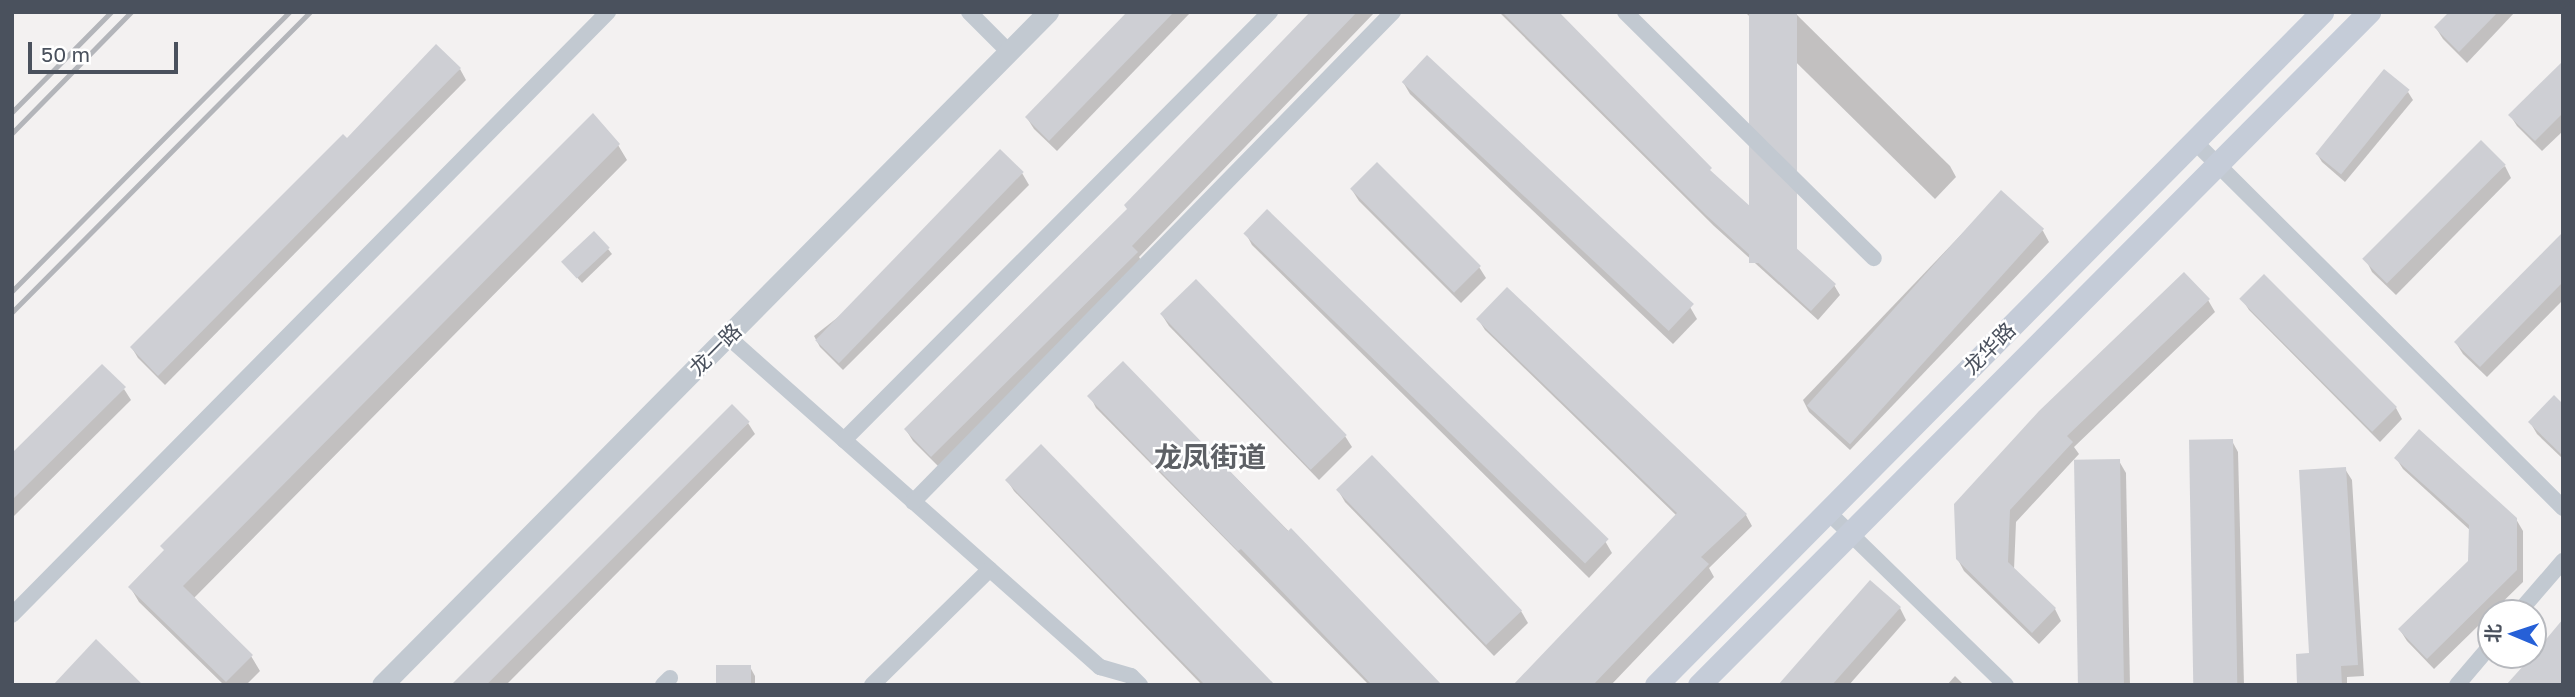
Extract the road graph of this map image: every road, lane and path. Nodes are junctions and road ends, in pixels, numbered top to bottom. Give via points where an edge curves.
1 (608, 12) edge
2 (969, 12) edge
3 (1048, 12) edge
4 (1270, 12) edge
5 (1393, 12) edge
6 (1625, 12) edge
7 (2322, 12) edge
8 (2369, 12) edge
9 (1009, 52) junction
10 (2193, 140) junction
11 (2217, 165) junction
12 (1874, 258) dead end
13 (727, 336) junction
14 (844, 440) junction
15 (914, 502) junction
16 (2563, 509) edge
17 (1828, 512) junction
18 (1849, 534) junction
19 (2563, 561) edge
20 (990, 569) junction
21 (2530, 599) edge
22 (12, 615) edge
23 (2477, 661) edge
24 (382, 685) edge
25 (872, 685) edge
26 (1140, 685) edge
27 (1656, 685) edge
28 (1699, 685) edge
29 (2006, 685) edge
30 (2457, 685) edge

1 - 22 street
2 - 9 street
3 - 9 street, 龙一路
4 - 14 street
5 - 15 street
6 - 12 street
7 - 10 main road, 龙华路
8 - 11 main road
9 - 13 street, 龙一路
10 - 11 street
10 - 17 main road, 龙华路
11 - 16 street
11 - 18 main road
13 - 14 street
13 - 24 street, 龙一路
14 - 15 street
15 - 20 street
17 - 18 street
17 - 27 main road, 龙华路
18 - 28 main road
18 - 29 street
19 - 21 street
20 - 25 street
20 - 26 street via 1100,667 1131,676
23 - 30 street

